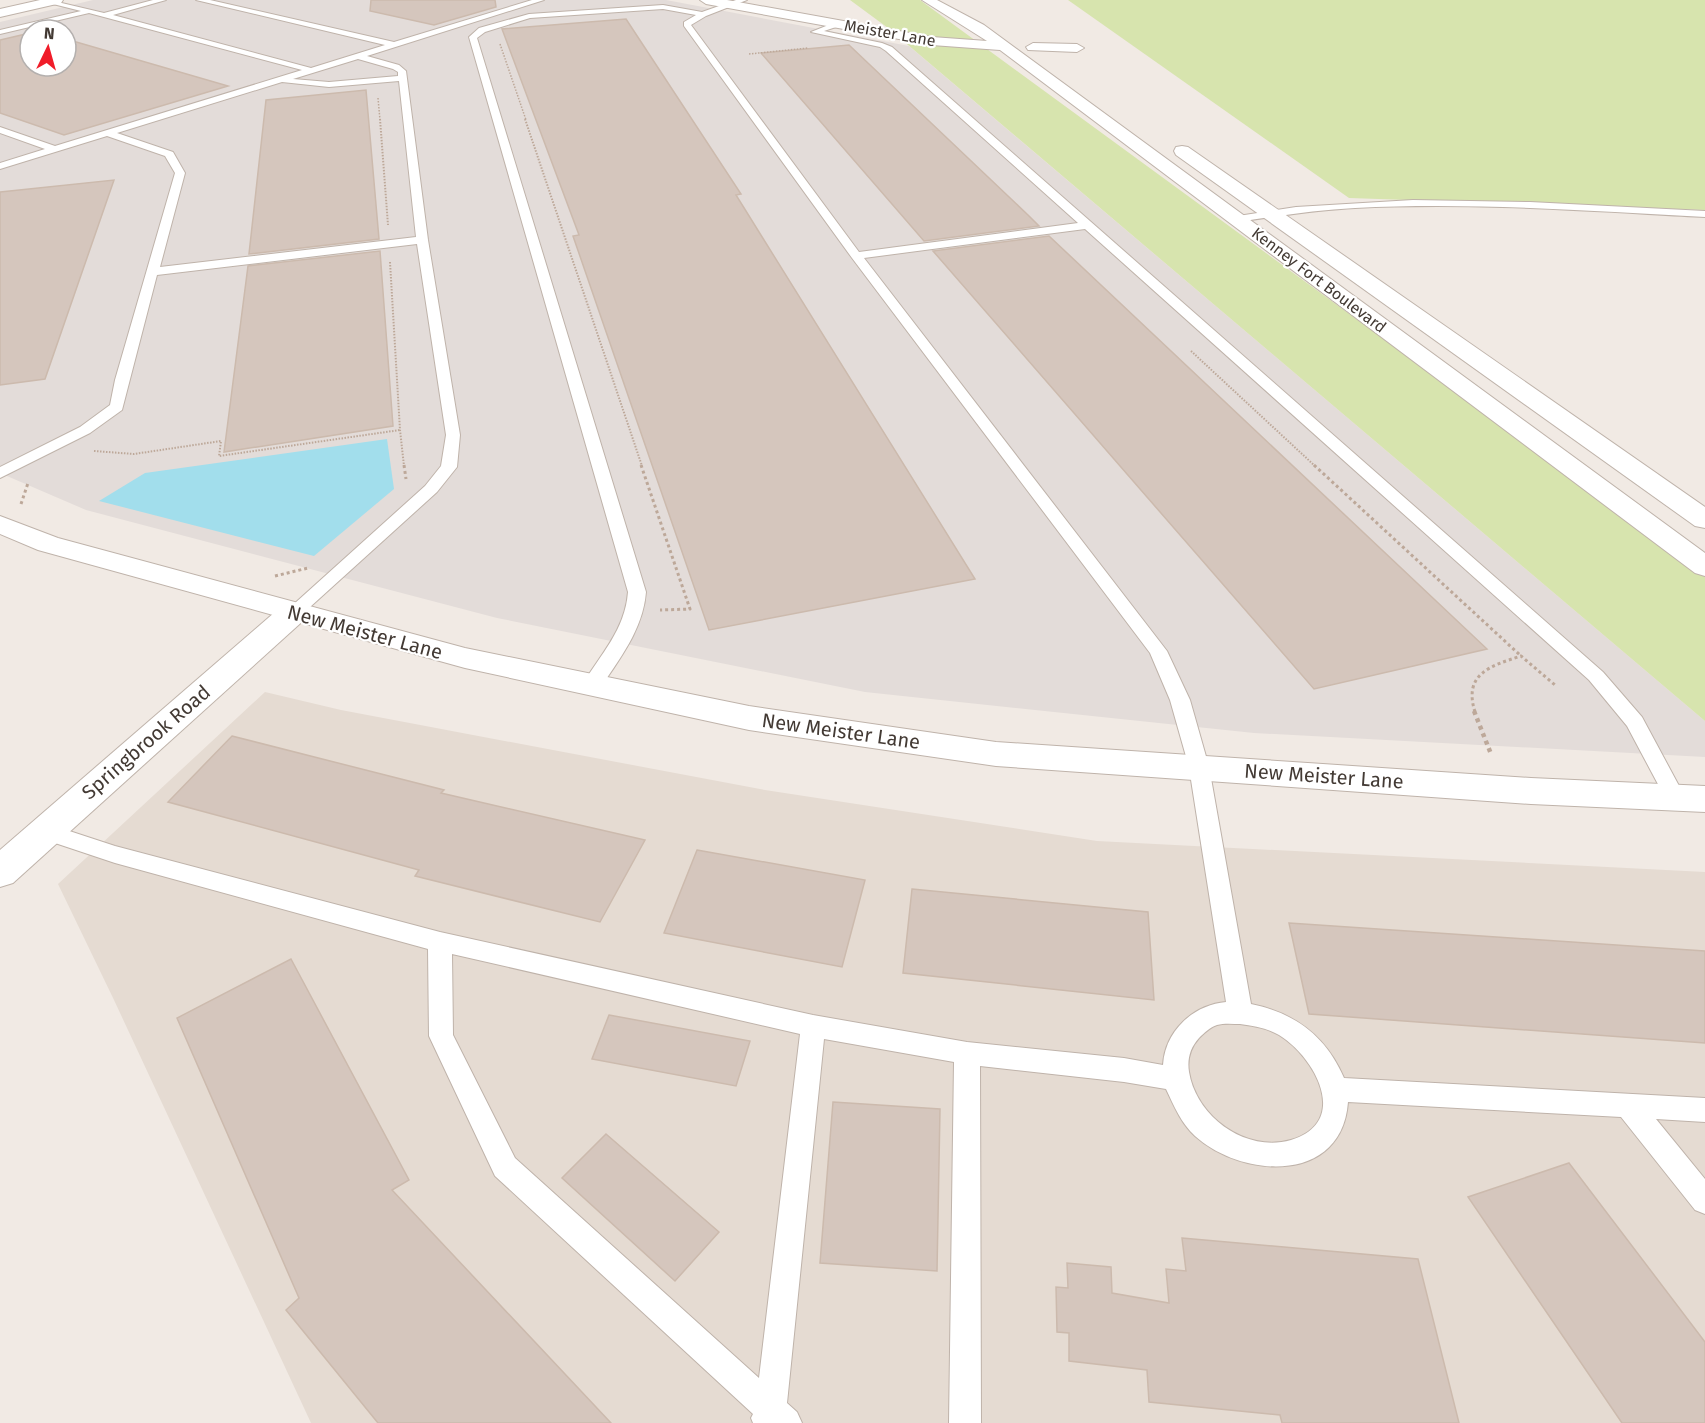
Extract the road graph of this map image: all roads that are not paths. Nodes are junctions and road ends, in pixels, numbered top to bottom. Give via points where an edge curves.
1 (162, 0) edge
2 (200, 0) edge
3 (540, 0) edge
4 (706, 0) edge
5 (928, 0) edge
6 (954, 0) edge
7 (54, 1) edge
8 (737, 2) edge
9 (89, 11) junction
10 (0, 13) edge
11 (104, 15) junction
12 (703, 15) junction
13 (836, 24) junction
14 (0, 32) edge
15 (394, 45) junction
16 (1003, 46) junction
17 (1033, 47) junction
18 (1077, 48) dead end
19 (359, 56) junction
20 (311, 70) junction
21 (402, 78) junction
22 (282, 79) junction
23 (1100, 94) dead end
24 (0, 130) edge
25 (107, 133) junction
26 (1166, 140) dead end
27 (54, 149) junction
28 (0, 166) edge
29 (1271, 213) junction
30 (1705, 214) edge
31 (1238, 219) junction
32 (1088, 225) junction
33 (422, 240) junction
34 (856, 256) junction
35 (152, 272) junction
36 (0, 473) edge
37 (10, 514) edge
38 (1705, 520) edge
39 (1705, 567) edge
40 (293, 613) junction
41 (592, 685) junction
42 (1198, 767) junction
43 (1690, 798) edge
44 (45, 831) junction
45 (0, 872) edge
46 (440, 942) junction
47 (1240, 1013) junction
48 (813, 1026) junction
49 (967, 1053) junction
50 (1176, 1079) junction
51 (1335, 1089) junction
52 (1627, 1105) junction
53 (1705, 1110) edge
54 (1705, 1200) edge
55 (774, 1419) edge
56 (965, 1423) edge

1 - 11 lane
2 - 15 lane
3 - 15 lane
4 - 8 street, Meister Lane
5 - 16 street, Kenney Fort Boulevard
6 - 17 street
7 - 9 lane
7 - 10 street
8 - 12 lane
8 - 13 street, Meister Lane
9 - 11 lane
9 - 14 lane
11 - 20 lane
12 - 34 lane via 687,24
12 - 41 lane via 663,7 529,16 482,30 473,37 637,592 632,621
13 - 16 street, Meister Lane via 932,41
13 - 32 lane via 815,32 889,49
15 - 19 lane
16 - 17 street, Meister Lane
16 - 31 street, Kenney Fort Boulevard
17 - 18 street, Meister Lane
17 - 23 street
19 - 20 lane
19 - 21 lane via 396,67 402,71
20 - 22 lane
21 - 22 lane via 322,85
21 - 33 lane
22 - 25 lane
24 - 27 lane
25 - 27 lane
25 - 35 lane via 169,154 180,173
26 - 29 street, Kenney Fort Boulevard
27 - 28 lane
29 - 30 lane via 1402,203
29 - 31 lane
29 - 38 street, Kenney Fort Boulevard
31 - 39 street, Kenney Fort Boulevard
32 - 34 lane
32 - 43 lane via 1596,676
33 - 35 lane
33 - 40 lane via 453,435 449,467 431,489
34 - 42 lane via 1158,651 1180,700
35 - 36 lane via 117,407 85,430
37 - 40 street, New Meister Lane via 48,544
40 - 41 street, New Meister Lane via 465,658
40 - 44 street, Springbrook Road
41 - 42 street, New Meister Lane via 749,718 996,754
42 - 43 street, New Meister Lane via 1531,791
42 - 47 lane
44 - 45 street, Springbrook Road
44 - 46 lane via 115,854
46 - 48 lane
46 - 55 lane via 441,1036 505,1167
47 - 50 lane via 1217,1014 1197,1023 1183,1038 1176,1057
47 - 51 lane via 1265,1017 1289,1028 1316,1052
48 - 49 lane
48 - 55 lane
49 - 50 lane
49 - 56 lane
50 - 51 lane via 1185,1103 1202,1126 1226,1143 1254,1154 1282,1155 1307,1148 1326,1134 1335,1113
51 - 52 lane
52 - 53 lane
52 - 54 lane

